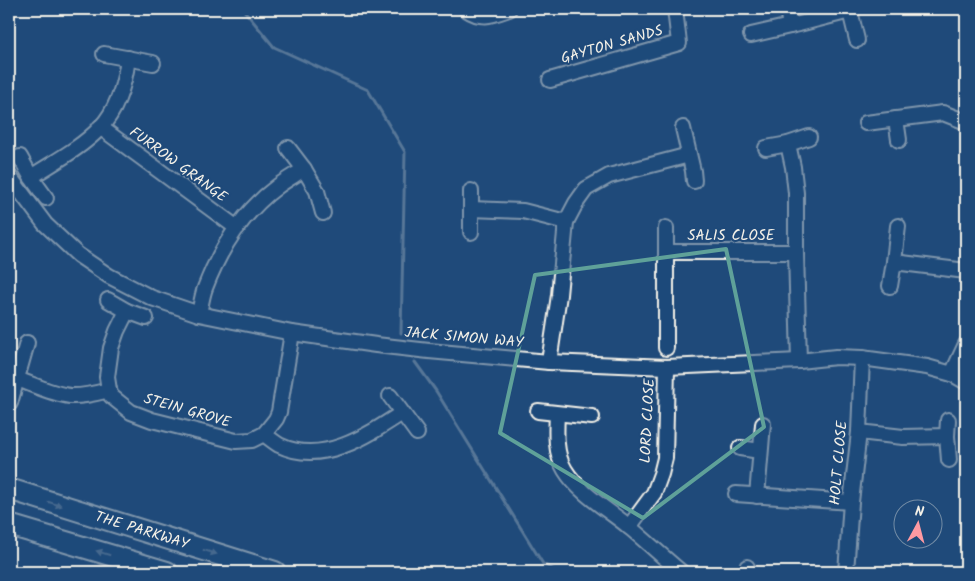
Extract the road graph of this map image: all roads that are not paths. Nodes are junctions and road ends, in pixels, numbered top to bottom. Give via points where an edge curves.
1 (466, 9) edge
2 (509, 9) edge
3 (675, 9) edge
4 (787, 9) edge
5 (790, 26) junction
6 (751, 35) dead end
7 (857, 40) dead end
8 (104, 54) dead end
9 (128, 58) junction
10 (153, 63) dead end
11 (550, 80) dead end
12 (896, 119) junction
13 (966, 122) edge
14 (866, 123) dead end
15 (100, 127) junction
16 (683, 128) dead end
17 (809, 137) dead end
18 (899, 140) dead end
19 (788, 144) junction
20 (288, 148) dead end
21 (766, 148) dead end
22 (689, 155) junction
23 (20, 157) dead end
24 (304, 170) junction
25 (9, 176) edge
26 (31, 177) junction
27 (694, 181) dead end
28 (471, 191) dead end
29 (46, 198) dead end
30 (471, 209) junction
31 (324, 213) dead end
32 (566, 222) junction
33 (898, 226) dead end
34 (236, 228) junction
35 (666, 228) dead end
36 (471, 232) dead end
37 (666, 252) junction
38 (796, 252) junction
39 (894, 262) junction
40 (966, 271) edge
41 (890, 286) dead end
42 (108, 300) dead end
43 (127, 311) junction
44 (199, 314) junction
45 (146, 318) dead end
46 (292, 333) junction
47 (27, 343) dead end
48 (966, 344) edge
49 (666, 348) dead end
50 (862, 358) junction
51 (799, 361) junction
52 (549, 362) junction
53 (667, 366) junction
54 (952, 374) junction
55 (17, 379) junction
56 (966, 382) edge
57 (109, 390) junction
58 (390, 396) dead end
59 (10, 403) dead end
60 (538, 411) dead end
61 (402, 413) junction
62 (557, 414) junction
63 (592, 417) dead end
64 (948, 420) dead end
65 (763, 424) dead end
66 (859, 432) junction
67 (417, 433) dead end
68 (264, 434) junction
69 (947, 436) junction
70 (740, 448) dead end
71 (760, 451) junction
72 (949, 460) dead end
73 (9, 489) edge
74 (736, 494) dead end
75 (757, 496) junction
76 (851, 502) junction
77 (9, 524) edge
78 (629, 527) junction
79 (166, 572) edge
80 (275, 572) edge
81 (681, 572) edge
82 (846, 572) edge

1 - 2 street via 488,16
3 - 11 street, GAYTON SANDS via 679,42
4 - 5 street
5 - 6 street
5 - 7 street via 850,11
8 - 9 street
9 - 10 street
9 - 15 street via 116,102
12 - 13 street via 943,113
12 - 14 street
12 - 18 street
15 - 26 street via 80,145
15 - 34 street, FURROW GRANGE
16 - 22 street
17 - 19 street
19 - 21 street
19 - 38 street via 796,192
20 - 24 street
22 - 27 street
22 - 32 street via 609,176 586,189
23 - 26 street
24 - 31 street via 317,191
24 - 34 street via 278,186
25 - 44 street, JACK SIMON WAY via 45,224 78,255 109,276 152,298
26 - 29 street
28 - 30 street
30 - 32 street via 523,211
30 - 36 street
32 - 52 street
33 - 39 street
34 - 44 street via 214,267
35 - 37 street, SALIS CLOSE
37 - 38 street, SALIS CLOSE
37 - 49 street, SALIS CLOSE
38 - 51 street
39 - 40 street
39 - 41 street
42 - 43 street
43 - 45 street
43 - 57 street via 111,348 107,377
44 - 46 street, JACK SIMON WAY
46 - 52 street, JACK SIMON WAY via 386,347
46 - 68 street via 279,412
47 - 55 street
48 - 54 street
50 - 51 street, JACK SIMON WAY
50 - 54 street, JACK SIMON WAY via 927,367
50 - 66 street, HOLT CLOSE
51 - 53 street, JACK SIMON WAY
52 - 53 street, JACK SIMON WAY
53 - 78 street, LORD CLOSE via 665,458 654,493
54 - 56 street, JACK SIMON WAY
55 - 57 street via 70,396
55 - 59 street
57 - 68 street, STEIN GROVE via 131,412 152,420 231,441 252,440
58 - 61 street
60 - 62 street
61 - 67 street
61 - 68 street via 371,434 325,451 304,453 277,444
62 - 63 street
62 - 78 street via 558,453 564,469 576,486
64 - 69 street
65 - 71 street
66 - 69 street
66 - 76 street, HOLT CLOSE
69 - 72 street
70 - 71 street
71 - 75 street
73 -> 80 highway, THE PARKWAY
74 - 75 street
75 - 76 street
76 - 82 street, HOLT CLOSE
79 -> 77 highway
78 - 81 street

